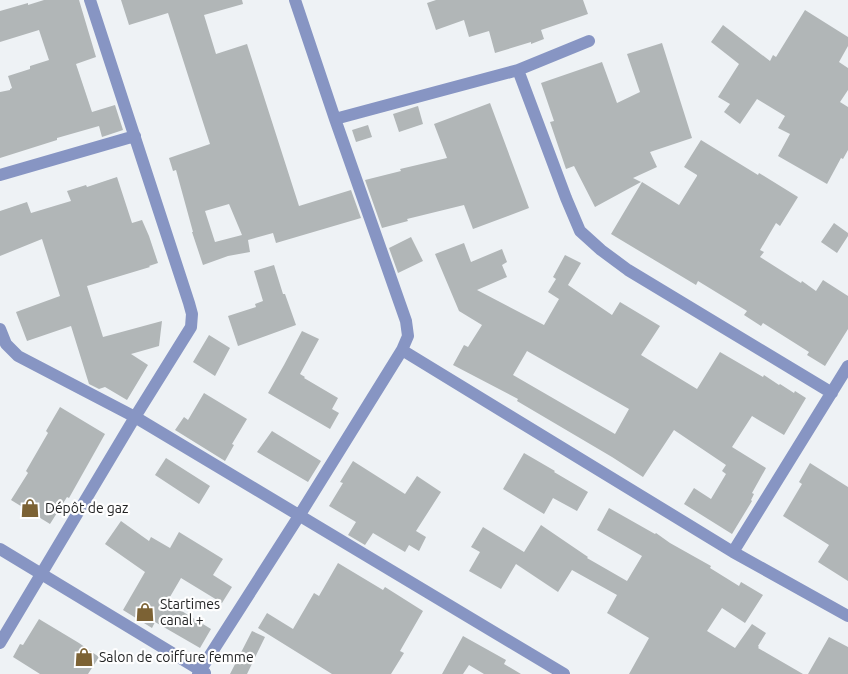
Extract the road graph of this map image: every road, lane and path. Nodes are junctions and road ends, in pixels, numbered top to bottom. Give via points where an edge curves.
1 (90, 0) edge
2 (295, 0) edge
3 (589, 41) dead end
4 (518, 70) junction
5 (335, 119) junction
6 (135, 136) junction
7 (0, 175) edge
8 (0, 329) edge
9 (402, 350) junction
10 (848, 366) edge
11 (832, 393) junction
12 (135, 417) junction
13 (299, 516) junction
14 (0, 549) edge
15 (733, 552) junction
16 (42, 575) junction
17 (848, 616) edge
18 (0, 644) edge
19 (201, 673) edge
20 (564, 674) edge

1 - 6 street
2 - 5 street
3 - 4 street
4 - 5 street
4 - 11 street via 580,231 628,270
5 - 9 street via 406,322 408,336
6 - 7 street
6 - 12 street via 192,314 191,327
8 - 12 street via 6,344 18,356
9 - 13 street
9 - 15 street
10 - 11 street
11 - 15 street
12 - 13 street
12 - 16 street
13 - 19 street
13 - 20 street
14 - 16 street
15 - 17 street
16 - 18 street
16 - 19 street

